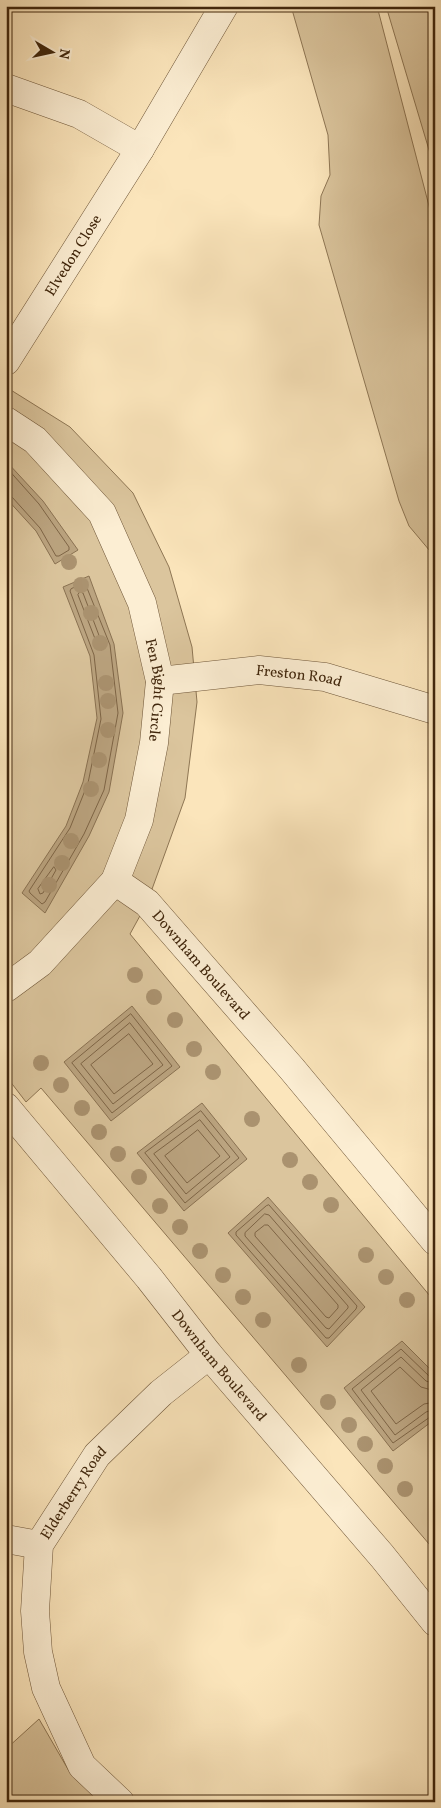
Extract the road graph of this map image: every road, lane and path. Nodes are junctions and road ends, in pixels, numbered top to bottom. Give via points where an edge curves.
1 (224, 6) edge
2 (6, 88) edge
3 (140, 149) junction
4 (6, 362) edge
5 (6, 421) edge
6 (160, 681) junction
7 (435, 710) edge
8 (115, 881) junction
9 (6, 988) edge
10 (6, 1107) edge
11 (435, 1241) edge
12 (209, 1355) junction
13 (6, 1539) edge
14 (39, 1545) junction
15 (435, 1622) edge
16 (120, 1802) edge

1 - 3 street, Elvedon Close
2 - 3 street via 79,114
3 - 4 street, Elvedon Close
5 - 6 street, Fen Bight Circle via 35,440 102,513 142,603
6 - 7 street, Freston Road via 259,670 325,677
6 - 8 street, Fen Bight Circle via 154,743 138,820
8 - 9 street, Fen Bight Circle via 40,963
8 - 11 street, Downham Boulevard via 147,903 292,1069
10 - 12 street, Downham Boulevard
12 - 14 street, Elderberry Road via 162,1393 97,1455
12 - 15 street, Downham Boulevard
13 - 14 street
14 - 16 street, Elderberry Road via 36,1620 38,1652 46,1688 82,1766

